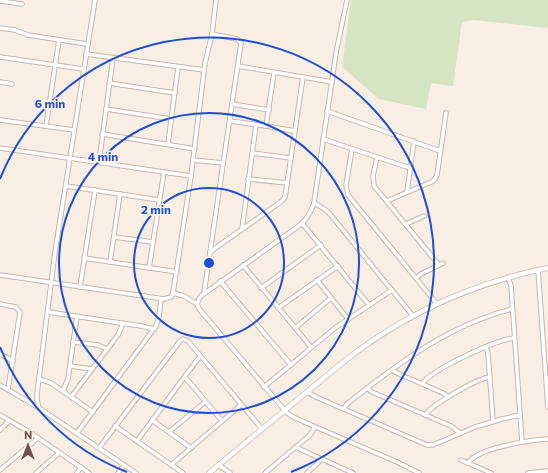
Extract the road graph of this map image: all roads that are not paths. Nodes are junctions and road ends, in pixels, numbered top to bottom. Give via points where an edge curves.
1 (94, 0) edge
2 (216, 0) edge
3 (347, 0) edge
4 (0, 1) edge
5 (22, 4) dead end
6 (0, 28) edge
7 (212, 34) junction
8 (59, 40) junction
9 (87, 44) junction
10 (86, 54) junction
11 (0, 57) edge
12 (113, 58) junction
13 (55, 64) junction
14 (238, 66) junction
15 (178, 67) junction
16 (83, 69) junction
17 (204, 70) junction
18 (274, 73) junction
19 (303, 77) junction
20 (0, 82) edge
21 (332, 82) junction
22 (109, 83) junction
23 (12, 84) dead end
24 (175, 92) junction
25 (232, 104) junction
26 (106, 109) junction
27 (269, 110) junction
28 (327, 111) junction
29 (446, 113) dead end
30 (171, 119) junction
31 (0, 120) edge
32 (230, 121) junction
33 (256, 125) junction
34 (46, 126) junction
35 (266, 126) junction
36 (74, 130) junction
37 (295, 131) junction
38 (102, 134) junction
39 (323, 139) junction
40 (414, 141) junction
41 (168, 144) junction
42 (0, 148) edge
43 (352, 148) junction
44 (195, 149) junction
45 (440, 151) junction
46 (252, 153) junction
47 (377, 157) junction
48 (70, 158) junction
49 (291, 158) junction
50 (193, 160) junction
51 (99, 162) junction
52 (223, 163) junction
53 (410, 168) junction
54 (164, 172) junction
55 (191, 176) junction
56 (248, 179) junction
57 (287, 183) junction
58 (66, 186) junction
59 (95, 190) junction
60 (407, 192) junction
61 (120, 194) junction
62 (159, 200) junction
63 (387, 201) junction
64 (314, 203) junction
65 (424, 216) dead end
66 (302, 223) junction
67 (406, 224) junction
68 (242, 229) junction
69 (114, 237) junction
70 (153, 242) junction
71 (321, 245) junction
72 (210, 252) junction
73 (84, 258) junction
74 (110, 262) junction
75 (243, 265) junction
76 (338, 266) junction
77 (149, 268) junction
78 (548, 268) edge
79 (538, 270) junction
80 (176, 272) junction
81 (0, 276) edge
82 (508, 277) junction
83 (416, 278) junction
84 (317, 280) junction
85 (220, 281) junction
86 (52, 283) junction
87 (80, 287) junction
88 (262, 288) junction
89 (392, 290) junction
90 (173, 293) junction
91 (204, 293) junction
92 (331, 298) junction
93 (161, 299) junction
94 (0, 304) edge
95 (197, 304) junction
96 (437, 304) junction
97 (369, 305) junction
98 (278, 308) junction
99 (512, 310) junction
100 (48, 312) junction
101 (77, 316) junction
102 (413, 316) junction
103 (348, 319) junction
104 (123, 323) junction
105 (295, 328) junction
106 (154, 330) junction
107 (514, 338) junction
108 (73, 342) junction
109 (311, 347) junction
110 (486, 347) junction
111 (107, 349) junction
112 (0, 354) edge
113 (200, 356) junction
114 (13, 361) junction
115 (291, 365) junction
116 (70, 366) junction
117 (92, 369) junction
118 (392, 370) junction
119 (185, 377) junction
120 (490, 377) junction
121 (39, 379) junction
122 (422, 384) junction
123 (0, 385) edge
124 (264, 387) junction
125 (367, 388) junction
126 (8, 389) junction
127 (63, 391) junction
128 (307, 392) junction
129 (71, 396) junction
130 (448, 397) junction
131 (205, 402) junction
132 (241, 405) junction
133 (548, 407) edge
134 (40, 408) junction
135 (344, 410) junction
136 (284, 411) junction
137 (93, 412) junction
138 (0, 415) edge
139 (425, 415) junction
140 (520, 415) junction
141 (9, 420) junction
142 (152, 420) junction
143 (222, 421) junction
144 (493, 421) junction
145 (115, 426) junction
146 (315, 427) junction
147 (262, 429) junction
148 (0, 430) edge
149 (169, 432) junction
150 (77, 433) junction
151 (460, 433) junction
152 (38, 438) junction
153 (548, 439) edge
154 (137, 441) junction
155 (522, 442) junction
156 (296, 447) junction
157 (99, 448) junction
158 (191, 448) junction
159 (59, 453) junction
160 (321, 459) junction
161 (461, 460) dead end
162 (468, 463) junction
163 (124, 464) junction
164 (171, 465) junction
165 (219, 465) junction
166 (80, 467) junction
167 (0, 470) edge
168 (345, 471) edge
169 (548, 471) edge
170 (36, 473) edge
171 (77, 473) edge
172 (89, 473) edge
173 (118, 473) edge
174 (136, 473) edge
175 (183, 473) edge
176 (209, 473) edge
177 (230, 473) edge
178 (264, 473) edge
179 (307, 473) edge
180 (353, 473) edge
181 (419, 473) edge
182 (491, 473) edge
183 (528, 473) edge

1 - 9 street
2 - 7 street
3 - 21 street
4 - 5 street
6 - 8 street
7 - 14 street via 240,42
7 - 17 street
8 - 9 street
8 - 13 street
9 - 10 street
10 - 12 street
10 - 16 street
11 - 13 street
12 - 15 street
12 - 22 street
13 - 16 street
13 - 34 street
14 - 18 street
14 - 25 street
15 - 17 street
15 - 24 street
16 - 36 street
17 - 44 street
18 - 19 street
18 - 27 street
19 - 21 street
19 - 37 street
20 - 23 street
21 - 28 street
22 - 24 street
22 - 26 street
24 - 30 street
25 - 27 street
25 - 32 street
26 - 30 street
26 - 38 street
27 - 35 street
28 - 39 street
28 - 40 street
29 - 45 street
30 - 41 street
31 - 34 street
32 - 33 street
32 - 52 street
33 - 35 street
33 - 46 street
34 - 36 street
35 - 37 street
36 - 48 street
37 - 49 street
38 - 41 street
38 - 51 street
39 - 43 street
39 - 64 street
40 - 45 street
40 - 53 street
41 - 44 street
42 - 48 street
43 - 47 street
43 - 83 street via 347,194
44 - 50 street
45 - 60 street via 435,179
46 - 49 street
46 - 56 street
47 - 53 street
47 - 63 street via 373,183
48 - 51 street
48 - 58 street
49 - 57 street
50 - 52 street
50 - 55 street
51 - 54 street
52 - 72 street
53 - 60 street
54 - 55 street
54 - 62 street
55 - 80 street
56 - 57 street
56 - 68 street
57 - 68 street via 282,201
58 - 59 street
58 - 86 street
59 - 61 street
59 - 73 street
60 - 63 street
61 - 62 street
61 - 69 street
62 - 70 street
63 - 67 street
64 - 66 street via 310,214
64 - 89 street via 329,213
65 - 67 street
66 - 71 street
66 - 75 street
67 - 83 street via 441,264
68 - 72 street
69 - 70 street
69 - 74 street
70 - 77 street
71 - 76 street
71 - 88 street
72 - 91 street
73 - 74 street
73 - 87 street
74 - 77 street
75 - 85 street
75 - 88 street
76 - 84 street
76 - 97 street
77 - 80 street
78 - 79 street
79 - 82 street
79 - 133 street
80 - 90 street
81 - 86 street
82 - 96 street
82 - 99 street
83 - 96 street
84 - 92 street
84 - 98 street
85 - 91 street
85 - 115 street
86 - 87 street
86 - 100 street
87 - 93 street
88 - 98 street
89 - 97 street
89 - 102 street
90 - 93 street via 169,298
90 - 95 street
91 - 95 street via 199,297
92 - 103 street
92 - 105 street
93 - 106 street via 159,320
94 - 114 street via 16,307 20,312
95 - 124 street
96 - 102 street
97 - 103 street
98 - 105 street
99 - 107 street
99 - 118 street via 479,320 449,334
100 - 101 street
100 - 121 street
101 - 104 street
101 - 108 street
102 - 128 street via 363,347
103 - 109 street
104 - 106 street
104 - 111 street
105 - 109 street
106 - 137 street
107 - 110 street
107 - 140 street
108 - 111 street via 98,345
108 - 116 street
109 - 115 street
110 - 120 street
110 - 122 street via 440,370
111 - 117 street
112 - 114 street
113 - 119 street
113 - 132 street
113 - 145 street via 187,340 180,341
114 - 126 street
115 - 124 street
116 - 117 street
116 - 127 street
117 - 129 street
118 - 122 street
118 - 125 street
119 - 131 street
119 - 142 street
120 - 130 street
120 - 144 street
121 - 127 street via 49,381
121 - 134 street via 36,397
122 - 130 street
123 - 126 street
124 - 136 street
125 - 135 street via 347,404
125 - 139 street
126 - 134 street
127 - 129 street
128 - 135 street
128 - 136 street
129 - 137 street
130 - 139 street
131 - 143 street
131 - 149 street
132 - 143 street
132 - 147 street
134 - 150 street
135 - 151 street via 427,445 433,445
136 - 146 street
136 - 147 street
137 - 150 street
138 - 141 street
139 - 151 street via 451,426
140 - 144 street
140 - 155 street
141 - 148 street
141 - 152 street
142 - 149 street
142 - 154 street
143 - 158 street
144 - 151 street
145 - 154 street
145 - 157 street
146 - 156 street via 312,434
146 - 181 street
147 - 165 street
149 - 158 street
150 - 157 street
152 - 159 street
152 - 167 street
153 - 155 street
154 - 164 street
155 - 162 street via 485,452 473,457
156 - 160 street
156 - 178 street
157 - 163 street
158 - 164 street
159 - 166 street
159 - 170 street
160 - 168 street
160 - 179 street
161 - 162 street
162 - 182 street
163 - 173 street
163 - 174 street
164 - 175 street
165 - 176 street
165 - 177 street
166 - 171 street
166 - 172 street
168 - 180 street
169 - 183 street

